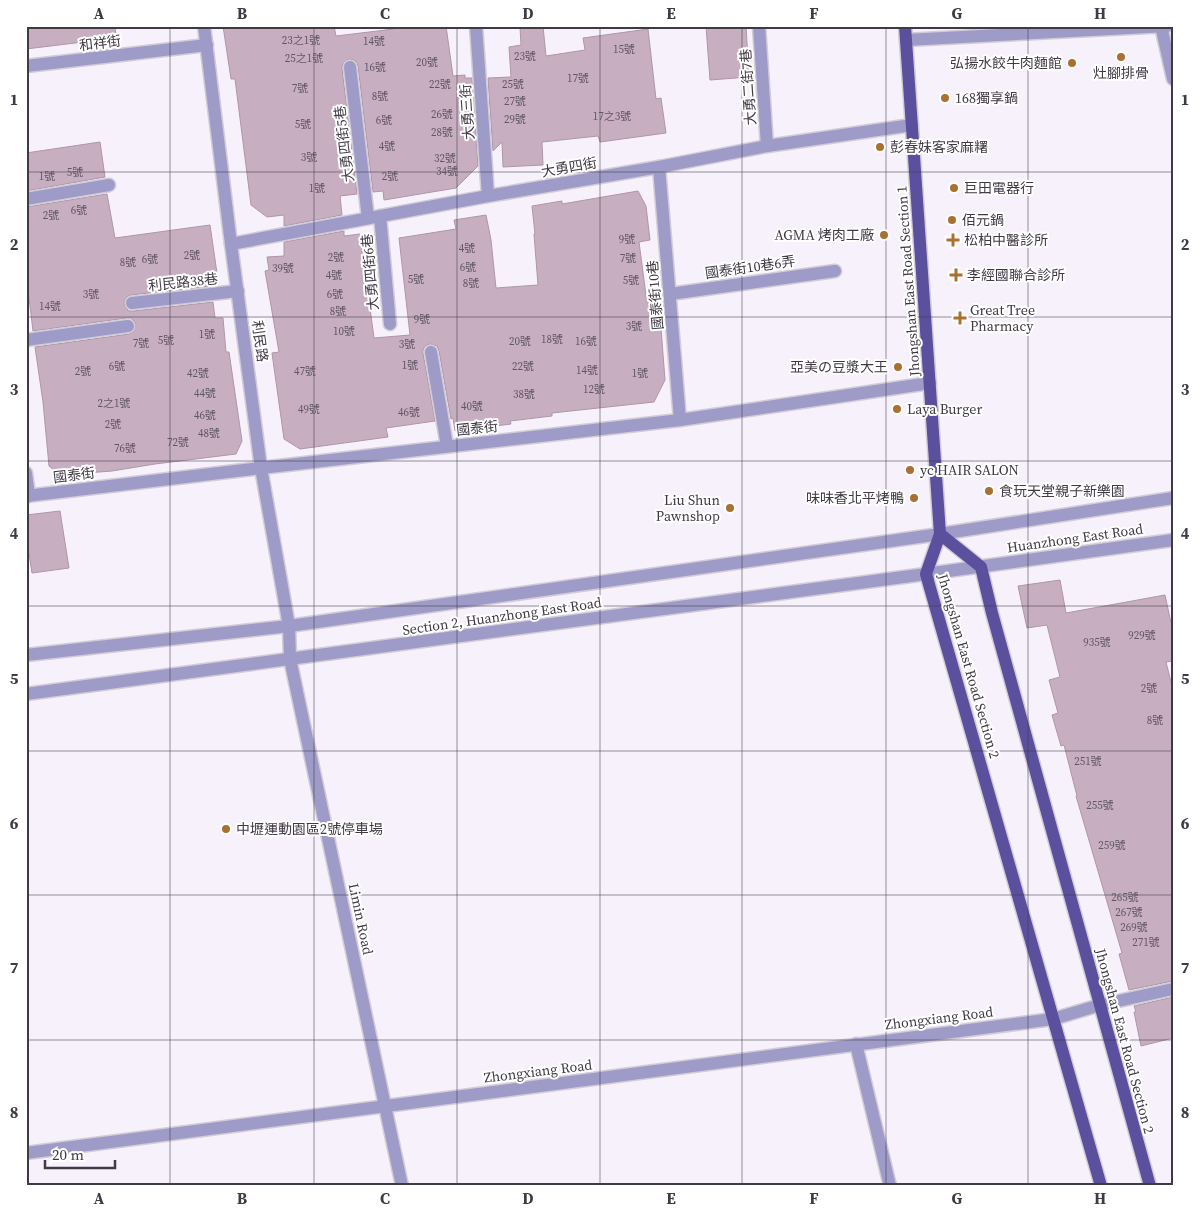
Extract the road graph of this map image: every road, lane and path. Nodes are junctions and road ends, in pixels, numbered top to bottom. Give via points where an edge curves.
1 (204, 26) edge
2 (476, 26) edge
3 (759, 26) edge
4 (905, 26) edge
5 (1163, 27) edge
6 (906, 40) junction
7 (207, 45) junction
8 (26, 66) edge
9 (350, 67) dead end
10 (1173, 79) edge
11 (912, 125) junction
12 (767, 146) junction
13 (659, 167) junction
14 (109, 185) dead end
15 (488, 196) junction
16 (26, 199) edge
17 (374, 217) junction
18 (231, 244) junction
19 (835, 271) dead end
20 (238, 291) junction
21 (670, 294) junction
22 (132, 303) dead end
23 (390, 324) dead end
24 (128, 326) dead end
25 (26, 340) edge
26 (432, 352) dead end
27 (930, 383) junction
28 (680, 420) junction
29 (446, 446) junction
30 (261, 468) junction
31 (26, 473) edge
32 (28, 496) edge
33 (1173, 498) edge
34 (940, 534) junction
35 (1173, 540) edge
36 (981, 567) junction
37 (926, 574) junction
38 (290, 626) junction
39 (26, 655) edge
40 (290, 660) junction
41 (26, 694) edge
42 (1173, 989) edge
43 (1100, 1005) junction
44 (1053, 1019) junction
45 (856, 1044) junction
46 (386, 1106) junction
47 (26, 1153) edge
48 (402, 1186) edge
49 (890, 1186) edge
50 (1101, 1186) edge
51 (1150, 1186) edge

1 - 7 street, 利民路
2 - 15 street, 大勇三街
3 - 12 street, 大勇二街7巷
4 - 6 main road, Jhongshan East Road Section 1
5 - 6 street
5 - 10 street
6 - 11 main road, Jhongshan East Road Section 1
7 - 8 street, 和祥街
7 - 18 street, 利民路
9 - 17 street, 大勇四街5巷
11 - 12 street, 大勇四街
11 - 27 main road, Jhongshan East Road Section 1
12 - 13 street, 大勇四街
13 - 15 street, 大勇四街
13 - 21 street, 國泰街10巷
14 - 16 street
15 - 17 street, 大勇四街
17 - 18 street, 大勇四街
17 - 23 street, 大勇四街6巷
18 - 20 street, 利民路
19 - 21 street, 國泰街10巷6弄
20 - 22 street, 利民路38巷
20 - 30 street, 利民路
21 - 28 street, 國泰街10巷
24 - 25 street
26 - 29 street
27 - 28 street, 國泰街
27 - 34 main road, Jhongshan East Road Section 1
28 - 29 street, 國泰街
29 - 30 street, 國泰街
30 - 32 street, 國泰街
30 - 38 street, 利民路
31 - 32 street
33 - 34 street, Huanzhong East Road
34 - 36 main road
34 - 37 main road, Jhongshan East Road Section 2
34 - 38 street, Section 2, Huanzhong East Road
35 - 36 street, Huanzhong East Road
36 - 37 street, Section 2, Huanzhong East Road
36 - 43 main road, Jhongshan East Road Section 2
37 - 40 street, Section 2, Huanzhong East Road
37 - 44 main road, Jhongshan East Road Section 2
38 - 39 street, Section 2, Huanzhong East Road
38 - 40 street, 利民路
40 - 41 street, Section 2, Huanzhong East Road
40 - 46 street, Limin Road
42 - 43 street, Zhongxiang Road
43 - 44 street, Zhongxiang Road
43 - 51 main road, Jhongshan East Road Section 2
44 - 45 street, Zhongxiang Road
44 - 50 main road, Jhongshan East Road Section 2
45 - 46 street, Zhongxiang Road
45 - 49 street
46 - 47 street, Zhongxiang Road
46 - 48 street, Limin Road

